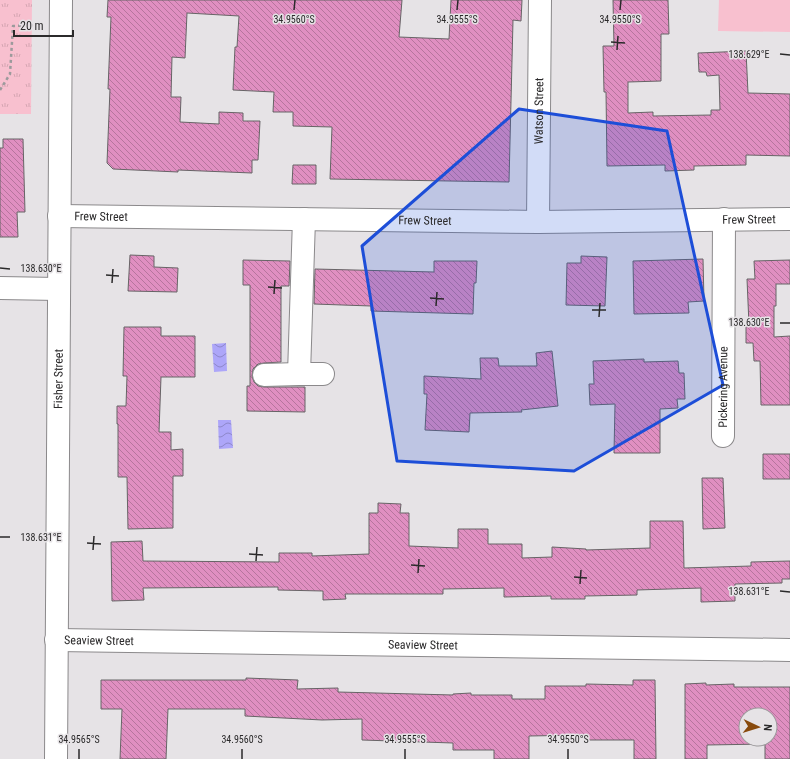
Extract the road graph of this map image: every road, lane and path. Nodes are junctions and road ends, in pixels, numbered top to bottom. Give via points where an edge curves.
1 (61, 0) edge
2 (540, 0) edge
3 (42, 24) dead end
4 (0, 90) edge
5 (59, 216) junction
6 (304, 219) junction
7 (724, 219) junction
8 (790, 219) edge
9 (538, 222) junction
10 (0, 288) edge
11 (58, 289) junction
12 (299, 374) junction
13 (323, 374) dead end
14 (264, 375) dead end
15 (723, 436) dead end
16 (56, 640) junction
17 (790, 650) edge
18 (56, 759) edge

1 - 5 street, Fisher Street
2 - 9 street, Watson Street
3 - 4 path via 13,26 10,74
5 - 6 street, Frew Street
5 - 11 street, Fisher Street
6 - 9 street, Frew Street
6 - 12 street
7 - 8 street, Frew Street
7 - 9 street, Frew Street
7 - 15 street, Pickering Avenue
10 - 11 street
11 - 16 street, Fisher Street
12 - 13 street
12 - 14 street
16 - 17 street, Seaview Street
16 - 18 street, Fisher Street

